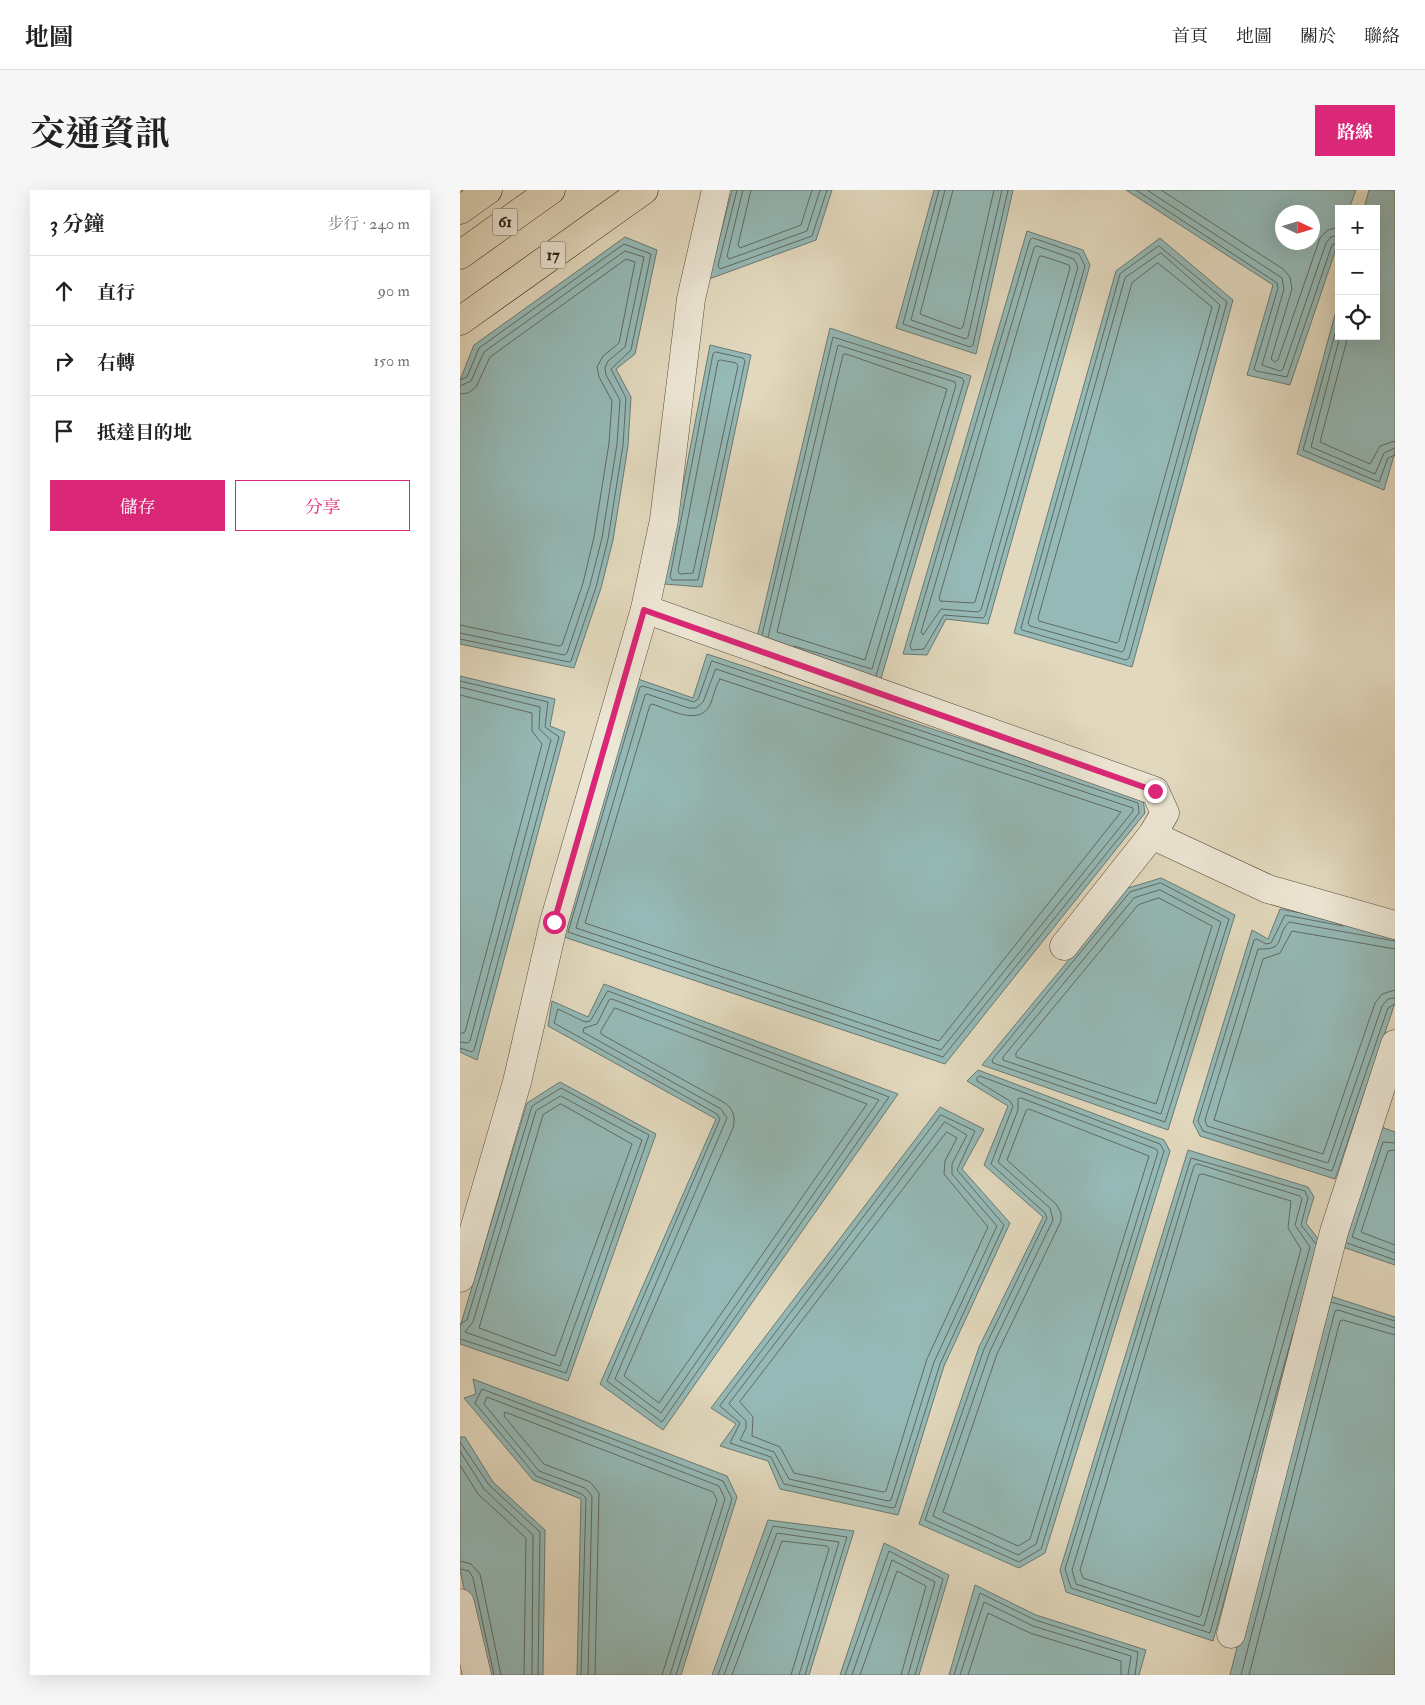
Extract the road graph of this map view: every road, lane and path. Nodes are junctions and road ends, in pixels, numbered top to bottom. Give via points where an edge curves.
1 (488, 190) edge
2 (551, 190) edge
3 (644, 190) edge
4 (716, 190) edge
5 (460, 210) edge
6 (460, 254) edge
7 (460, 321) edge
8 (644, 610) junction
9 (1152, 835) junction
10 (1395, 925) edge
11 (1064, 946) dead end
12 (1395, 1044) edge
13 (460, 1278) edge
14 (460, 1602) edge
15 (1230, 1634) dead end
16 (477, 1675) edge

1 - 5 main road, 61
2 - 6 main road, 61
3 - 7 main road, 17
4 - 8 lane via 690,299 664,520
8 - 9 lane via 1155,791 1165,813
8 - 13 lane via 554,922 517,1082
9 - 10 lane via 1268,890
9 - 11 lane
12 - 15 lane via 1334,1232
14 - 16 lane

